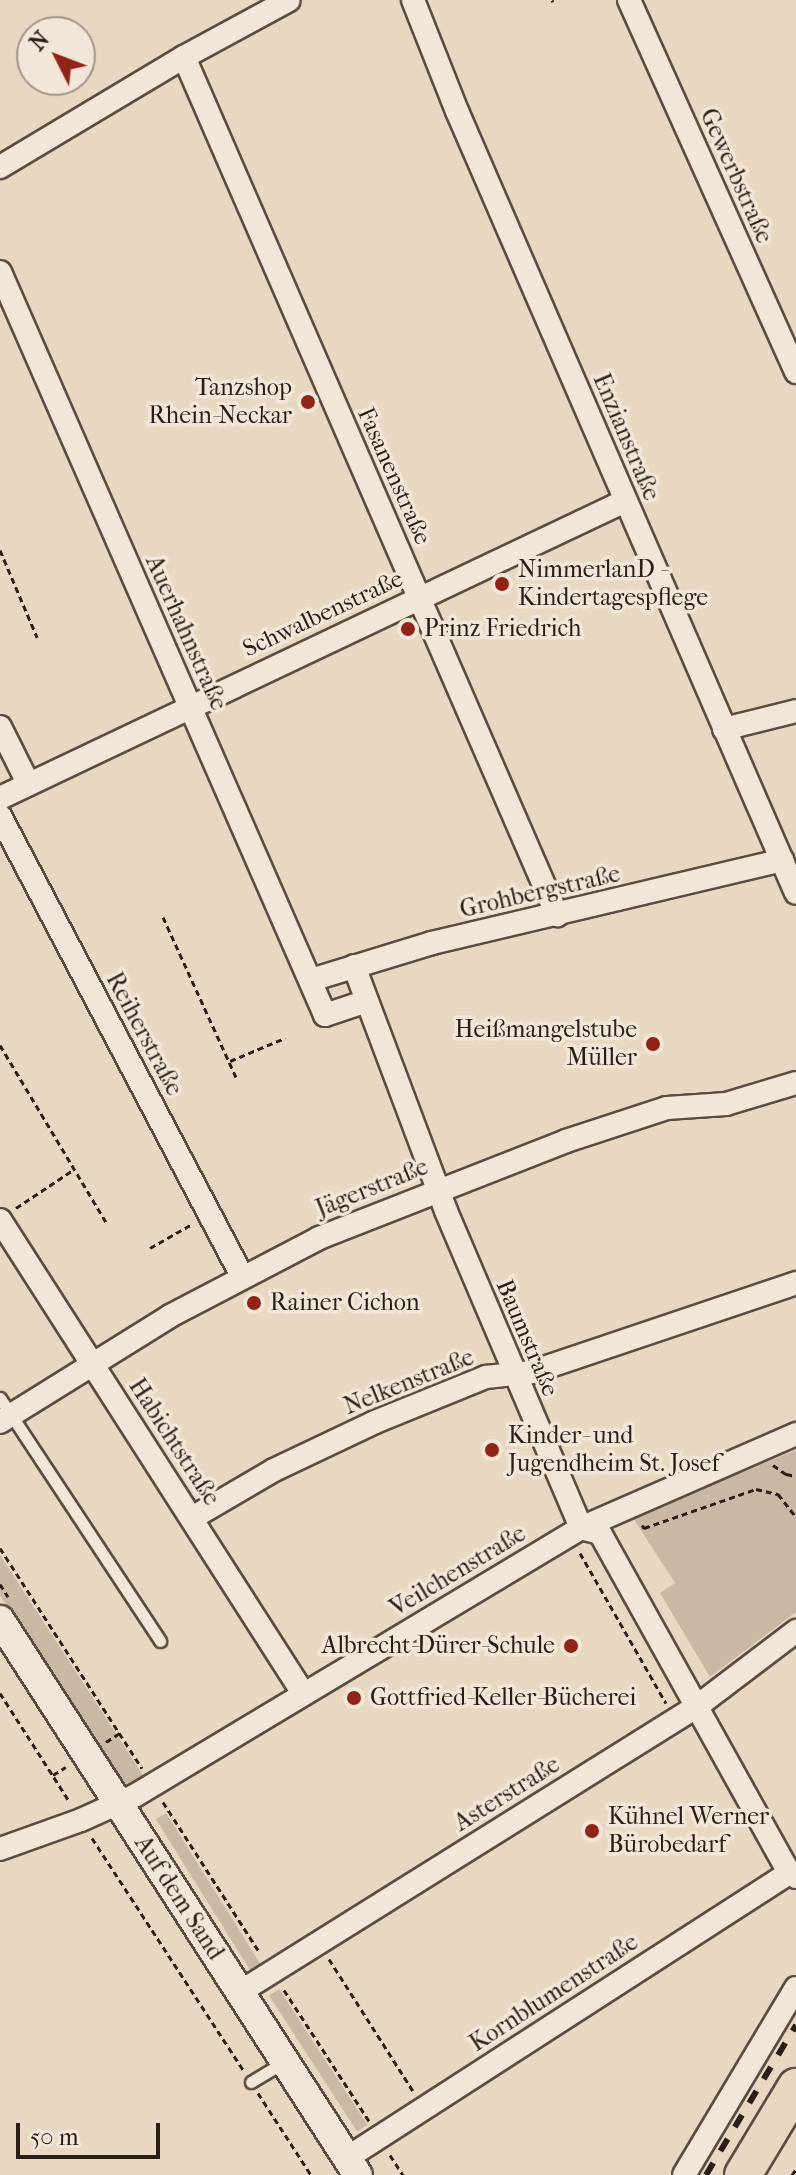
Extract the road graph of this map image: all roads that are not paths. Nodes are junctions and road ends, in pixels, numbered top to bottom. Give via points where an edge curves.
1 (289, 0) edge
2 (413, 0) edge
3 (629, 0) edge
4 (184, 57) junction
5 (0, 167) edge
6 (0, 272) edge
7 (796, 372) edge
8 (625, 501) junction
9 (419, 598) junction
10 (189, 705) junction
11 (796, 711) edge
12 (0, 727) edge
13 (724, 729) junction
14 (28, 783) junction
15 (0, 798) edge
16 (0, 816) edge
17 (782, 860) junction
18 (796, 893) edge
19 (557, 915) junction
20 (354, 966) junction
21 (311, 980) junction
22 (367, 1001) junction
23 (796, 1083) edge
24 (437, 1189) junction
25 (6, 1215) edge
26 (242, 1276) junction
27 (796, 1283) edge
28 (93, 1364) junction
29 (512, 1373) junction
30 (4, 1412) edge
31 (796, 1434) edge
32 (192, 1518) junction
33 (575, 1532) junction
34 (0, 1620) edge
35 (796, 1631) edge
36 (160, 1641) dead end
37 (303, 1693) junction
38 (696, 1707) junction
39 (118, 1804) junction
40 (0, 1849) edge
41 (793, 1875) edge
42 (796, 1988) edge
43 (240, 1992) junction
44 (285, 2062) junction
45 (251, 2082) road end
46 (796, 2087) edge
47 (796, 2131) edge
48 (353, 2167) edge
49 (684, 2175) edge
50 (743, 2175) edge
51 (770, 2175) edge

1 - 4 street
2 - 8 street, Enzianstraße
3 - 7 street, Gewerbstraße
4 - 5 street
4 - 9 street, Fasanenstraße
6 - 10 street, Auerhahnstraße
8 - 9 street, Schwalbenstraße
8 - 13 street, Enzianstraße
9 - 10 street, Schwalbenstraße
9 - 19 street, Fasanenstraße
10 - 14 street, Schwalbenstraße
10 - 21 street, Auerhahnstraße
11 - 13 street
12 - 14 street
13 - 17 street, Enzianstraße
14 - 15 street, Schwalbenstraße
16 - 26 street, Reiherstraße
17 - 18 street, Enzianstraße
17 - 19 street, Grohbergstraße
19 - 20 street, Grohbergstraße
20 - 21 street, Grohbergstraße
20 - 22 street, Baumstraße
21 - 22 street, Auerhahnstraße via 325,1015
22 - 24 street, Baumstraße
23 - 24 street, Jägerstraße via 726,1104 667,1108
24 - 26 street, Jägerstraße
24 - 29 street, Baumstraße
25 - 28 street, Habichtstraße
26 - 28 street, Jägerstraße
27 - 29 street, Nelkenstraße via 532,1372
28 - 30 street, Jägerstraße
28 - 32 street, Habichtstraße
29 - 32 street, Nelkenstraße via 486,1377 375,1422 274,1470
29 - 33 street, Baumstraße
30 - 36 lane
31 - 33 street, Veilchenstraße
32 - 37 street, Habichtstraße
33 - 37 street, Veilchenstraße
33 - 38 street, Baumstraße via 600,1533
34 - 39 street, Auf dem Sand
35 - 38 street, Asterstraße
37 - 39 street, Veilchenstraße
38 - 41 street, Baumstraße
38 - 43 street, Asterstraße
39 - 40 street, Veilchenstraße
39 - 43 street, Auf dem Sand
41 - 48 street, Kornblumenstraße via 424,2107 379,2137
42 - 49 street
43 - 44 street, Auf dem Sand
44 - 45 lane
44 - 48 street, Auf dem Sand
46 - 50 main road
47 - 51 main road

